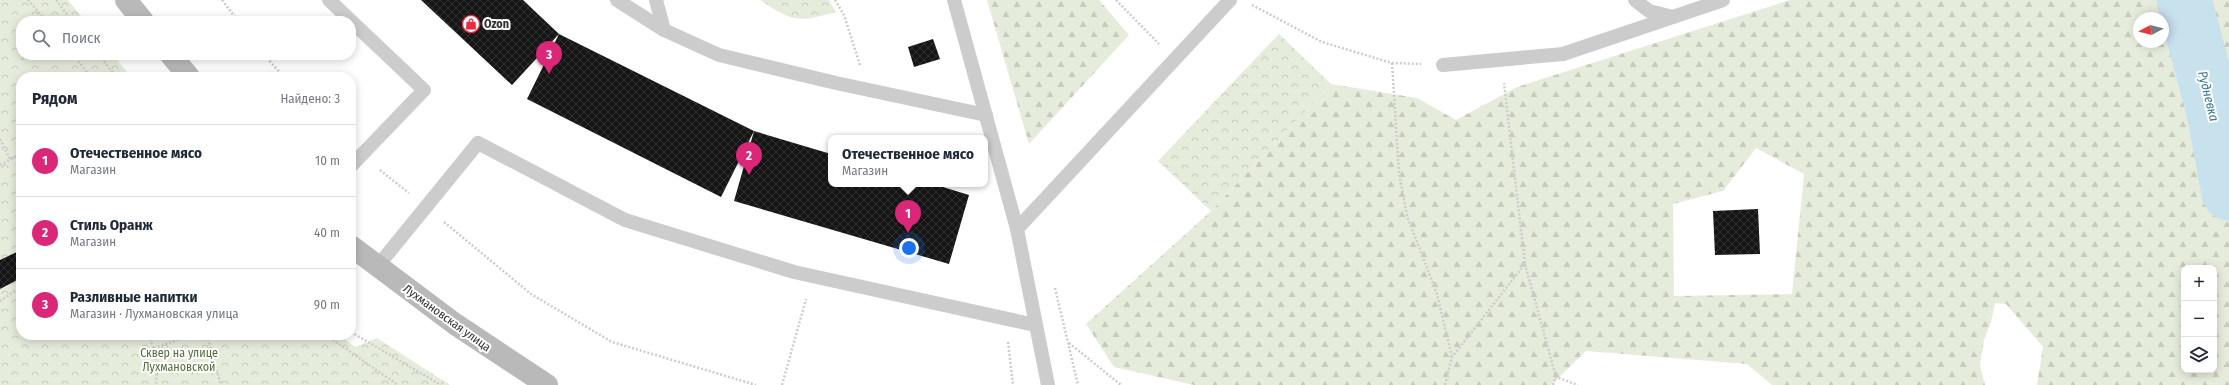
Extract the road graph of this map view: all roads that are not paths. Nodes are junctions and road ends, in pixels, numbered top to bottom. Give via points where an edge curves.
1 (126, 0) edge
2 (329, 0) edge
3 (617, 0) edge
4 (656, 0) edge
5 (954, 0) edge
6 (1230, 0) edge
7 (1635, 0) edge
8 (1723, 0) edge
9 (139, 16) edge
10 (346, 16) edge
11 (1675, 17) junction
12 (356, 26) edge
13 (664, 30) junction
14 (175, 60) edge
15 (1443, 65) road end
16 (185, 72) edge
17 (986, 115) junction
18 (356, 161) edge
19 (1017, 229) junction
20 (356, 250) edge
21 (377, 267) junction
22 (1035, 325) junction
23 (547, 385) edge
24 (1048, 385) edge

1 - 9 street
2 - 10 lane
3 - 13 lane
4 - 13 lane
5 - 17 lane
6 - 19 lane
7 - 11 lane via 1649,11
8 - 11 lane
11 - 15 lane via 1563,54
12 - 18 lane via 424,90
13 - 17 lane via 719,55
14 - 16 street
17 - 19 lane
19 - 22 lane
20 - 21 street, Лухмановская улица
21 - 22 lane via 478,143 625,220 812,276
21 - 23 street, Лухмановская улица via 455,324
22 - 24 lane

